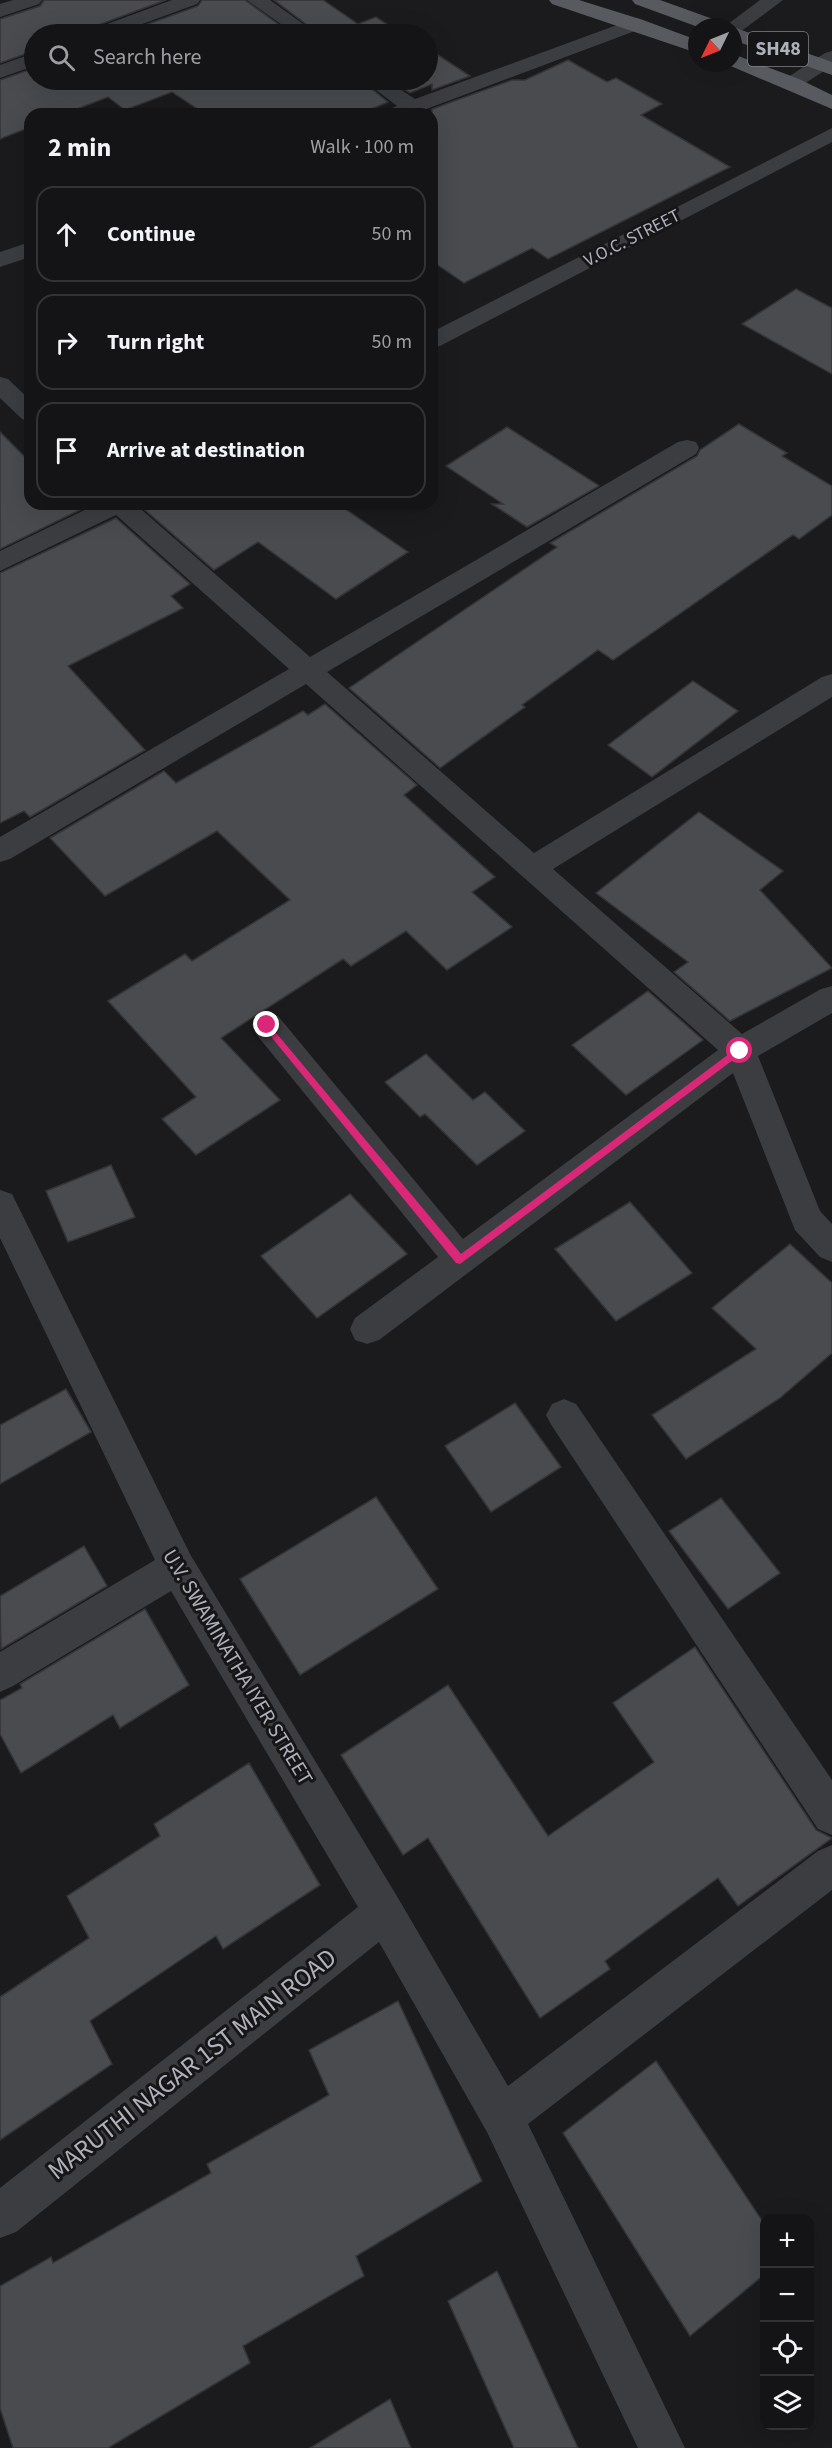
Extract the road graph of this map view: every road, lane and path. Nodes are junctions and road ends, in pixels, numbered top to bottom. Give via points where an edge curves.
1 (32, 0) edge
2 (190, 0) edge
3 (257, 0) edge
4 (559, 0) edge
5 (642, 0) edge
6 (773, 0) edge
7 (0, 11) edge
8 (692, 18) edge
9 (742, 22) edge
10 (125, 24) edge
11 (292, 24) edge
12 (636, 24) junction
13 (742, 36) edge
14 (688, 44) edge
15 (24, 63) edge
16 (742, 64) edge
17 (829, 64) edge
18 (0, 72) edge
19 (792, 83) junction
20 (383, 90) edge
21 (832, 103) edge
22 (400, 108) edge
23 (411, 108) edge
24 (832, 134) edge
25 (24, 251) edge
26 (0, 260) edge
27 (438, 338) edge
28 (0, 384) edge
29 (24, 408) edge
30 (687, 448) dead end
31 (107, 510) edge
32 (126, 510) edge
33 (0, 562) edge
34 (308, 671) junction
35 (832, 684) edge
36 (0, 851) edge
37 (532, 868) junction
38 (832, 998) edge
39 (267, 1025) dead end
40 (740, 1051) junction
41 (0, 1204) edge
42 (832, 1247) edge
43 (460, 1260) junction
44 (367, 1329) dead end
45 (564, 1415) dead end
46 (177, 1568) junction
47 (0, 1673) edge
48 (832, 1815) edge
49 (832, 1865) edge
50 (384, 1911) junction
51 (502, 2117) junction
52 (0, 2216) edge
53 (657, 2446) edge

1 - 7 street
2 - 10 street
3 - 11 street
4 - 12 main road
5 - 8 main road, SH48
6 - 9 street
12 - 14 main road
12 - 23 street
13 - 17 main road, SH48
15 - 18 street
16 - 19 main road, SH48
17 - 19 street
19 - 21 main road, SH48
20 - 22 street
24 - 27 street, V.O.C. STREET
25 - 26 street
28 - 29 street
30 - 34 street
31 - 33 street
32 - 34 street
34 - 36 street
34 - 37 street
35 - 37 street
37 - 40 street
38 - 40 street
39 - 43 street
40 - 42 street via 807,1220
40 - 43 street
41 - 46 street, U.V. SWAMINATHA IYER STREET
43 - 44 street
45 - 48 street
46 - 47 street
46 - 50 street, U.V. SWAMINATHA IYER STREET
49 - 51 street
50 - 51 street, U.V. SWAMINATHA IYER STREET
50 - 52 street, MARUTHI NAGAR 1ST MAIN ROAD
51 - 53 street, U.V. SWAMINATHA IYER STREET

